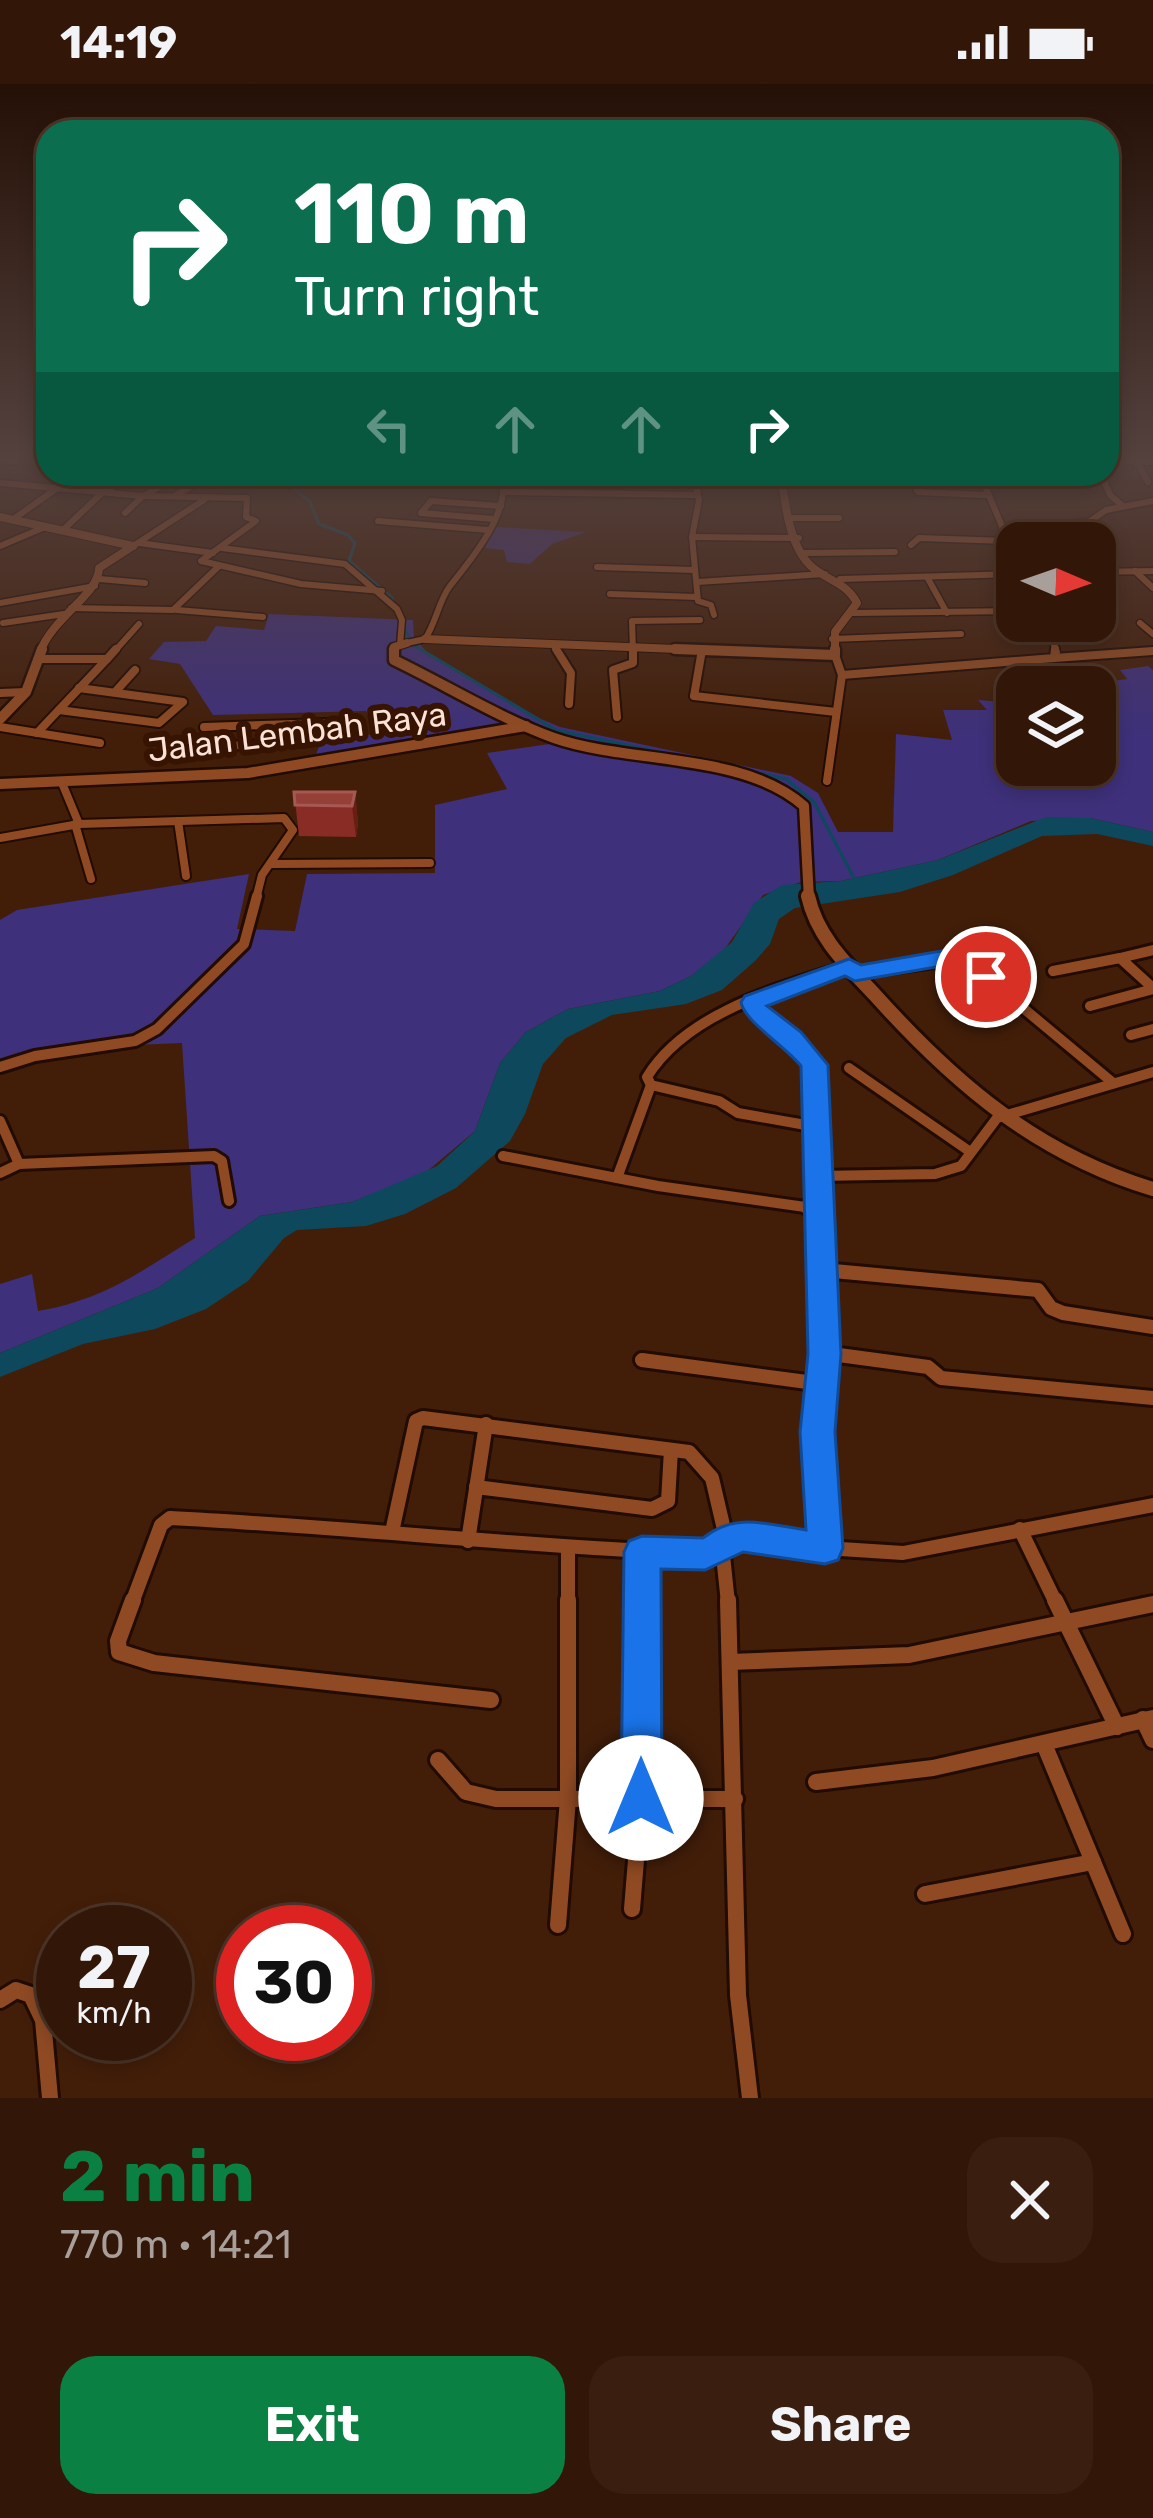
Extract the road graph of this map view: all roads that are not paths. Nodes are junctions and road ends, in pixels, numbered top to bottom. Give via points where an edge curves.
1 (128, 549) edge
2 (194, 549) edge
3 (220, 549) edge
4 (478, 549) edge
5 (693, 549) edge
6 (803, 549) edge
7 (218, 551) junction
8 (895, 552) dead end
9 (804, 553) junction
10 (219, 566) junction
11 (597, 567) dead end
12 (695, 570) junction
13 (1116, 571) edge
14 (1136, 571) junction
15 (1153, 571) edge
16 (827, 574) junction
17 (996, 575) edge
18 (927, 577) junction
19 (840, 579) junction
20 (97, 582) junction
21 (697, 582) junction
22 (145, 583) dead end
23 (1153, 588) edge
24 (382, 591) junction
25 (610, 594) dead end
26 (697, 597) junction
27 (0, 603) edge
28 (173, 610) junction
29 (68, 611) junction
30 (996, 612) edge
31 (852, 614) junction
32 (947, 614) junction
33 (714, 615) dead end
34 (263, 617) dead end
35 (700, 620) dead end
36 (1140, 622) dead end
37 (3, 623) edge
38 (139, 624) dead end
39 (961, 634) dead end
40 (1153, 634) edge
41 (424, 639) junction
42 (832, 639) junction
43 (1052, 642) edge
44 (403, 644) junction
45 (553, 644) junction
46 (633, 648) junction
47 (702, 650) junction
48 (1153, 651) edge
49 (835, 655) junction
50 (1054, 658) junction
51 (40, 659) junction
52 (106, 659) junction
53 (134, 670) dead end
54 (842, 675) junction
55 (79, 688) junction
56 (116, 691) junction
57 (26, 692) junction
58 (0, 693) edge
59 (569, 704) dead end
60 (59, 710) junction
61 (836, 712) junction
62 (616, 718) dead end
63 (358, 722) dead end
64 (0, 723) edge
65 (314, 724) junction
66 (235, 726) junction
67 (526, 726) junction
68 (204, 727) dead end
69 (37, 733) junction
70 (100, 742) dead end
71 (308, 742) junction
72 (230, 746) junction
73 (199, 747) dead end
74 (303, 766) junction
75 (827, 782) dead end
76 (62, 783) junction
77 (0, 784) edge
78 (178, 821) junction
79 (77, 824) junction
80 (0, 838) edge
81 (430, 862) dead end
82 (269, 866) junction
83 (186, 876) dead end
84 (92, 879) dead end
85 (1153, 950) edge
86 (1120, 958) junction
87 (852, 970) junction
88 (1052, 971) dead end
89 (1153, 989) edge
90 (754, 1002) junction
91 (1090, 1006) dead end
92 (1153, 1029) edge
93 (1131, 1035) dead end
94 (0, 1067) edge
95 (849, 1068) dead end
96 (1153, 1072) edge
97 (1112, 1082) junction
98 (652, 1085) junction
99 (997, 1118) junction
100 (0, 1121) edge
101 (817, 1127) junction
102 (969, 1151) junction
103 (503, 1156) dead end
104 (19, 1164) junction
105 (0, 1173) edge
106 (818, 1176) junction
107 (617, 1178) junction
108 (1153, 1189) edge
109 (229, 1201) dead end
110 (820, 1209) junction
111 (823, 1270) junction
112 (1153, 1327) edge
113 (824, 1354) junction
114 (642, 1360) dead end
115 (822, 1384) junction
116 (1153, 1398) edge
117 (486, 1424) junction
118 (671, 1450) junction
119 (476, 1487) junction
120 (1153, 1504) edge
121 (1020, 1529) junction
122 (392, 1532) junction
123 (467, 1541) junction
124 (724, 1542) junction
125 (825, 1548) junction
126 (568, 1549) junction
127 (642, 1552) junction
128 (1153, 1604) edge
129 (1066, 1624) junction
130 (730, 1662) junction
131 (491, 1700) dead end
132 (1148, 1718) edge
133 (1117, 1726) junction
134 (1153, 1740) edge
135 (1043, 1744) junction
136 (438, 1760) dead end
137 (816, 1782) dead end
138 (641, 1798) junction
139 (568, 1799) junction
140 (735, 1799) junction
141 (1093, 1862) junction
142 (925, 1894) dead end
143 (632, 1909) dead end
144 (558, 1925) dead end
145 (1123, 1934) dead end
146 (0, 2000) edge
147 (50, 2098) edge
148 (750, 2098) edge

1 - 20 street via 99,568
2 - 7 street
3 - 7 street
4 - 41 street via 447,589
5 - 12 street
6 - 9 street
7 - 10 street via 201,561
7 - 24 street via 345,564
8 - 9 street
9 - 16 street
10 - 24 street
10 - 28 street
11 - 12 street
12 - 21 street
13 - 14 street
14 - 15 street
14 - 23 street
16 - 19 street
16 - 21 street
17 - 18 street
18 - 19 street
18 - 32 street
19 - 31 street via 857,603
20 - 22 street
20 - 27 street
20 - 29 street
21 - 26 street
24 - 44 street via 402,620
25 - 26 street
26 - 33 street
28 - 29 street
28 - 34 street
29 - 37 street
29 - 51 street via 49,628
30 - 32 street
31 - 32 street
31 - 42 street
35 - 46 street via 634,620
36 - 40 street
38 - 52 street
39 - 42 street
41 - 44 street
41 - 45 street
42 - 49 street
43 - 50 street
44 - 67 street via 394,660
45 - 46 street
45 - 59 street via 571,673
46 - 47 street
46 - 62 street via 633,663 613,667
47 - 49 street
47 - 61 street via 694,696
48 - 50 street
49 - 54 street
50 - 54 street
51 - 52 street
51 - 57 street
52 - 55 street
53 - 56 street
54 - 61 street
55 - 56 street
55 - 60 street
56 - 60 street via 183,702 159,724
57 - 58 street
57 - 64 street
60 - 69 street
61 - 75 street
63 - 65 street
64 - 69 street
65 - 66 street
65 - 71 street
66 - 68 street
66 - 72 street
67 - 74 street, Jalan Lembah Raya
67 - 87 street via 786,790 804,806 815,920
69 - 70 street
71 - 72 street
71 - 74 street
72 - 73 street
74 - 76 street, Jalan Lembah Raya
76 - 77 street, Jalan Lembah Raya
76 - 79 street
78 - 79 street
78 - 82 street via 291,821 288,841
78 - 83 street
79 - 80 street
79 - 84 street
81 - 82 street
82 - 94 street via 244,944 157,1029 120,1045
85 - 86 street
86 - 88 street
86 - 89 street
87 - 90 street
87 - 97 street via 964,958
87 - 99 street
89 - 91 street
90 - 98 street via 658,1055 647,1077
90 - 101 street via 755,1013 792,1037 814,1065
92 - 93 street
95 - 102 street
96 - 97 street
97 - 99 street
98 - 101 street
98 - 107 street
99 - 102 street
99 - 108 street
100 - 104 street
101 - 106 street
102 - 106 street via 961,1166 935,1174
103 - 107 street
104 - 105 street
104 - 109 street via 214,1156 222,1161
106 - 110 street
107 - 110 street
110 - 111 street
111 - 112 street via 1023,1287 1063,1313
111 - 113 street
113 - 115 street
113 - 116 street via 928,1367 940,1378
114 - 115 street
115 - 125 street
117 - 118 street
117 - 119 street
117 - 122 street via 416,1421
118 - 119 street via 668,1501 652,1509
118 - 124 street via 704,1460
119 - 123 street
120 - 121 street
121 - 125 street via 903,1553
121 - 129 street
122 - 123 street
122 - 131 street via 170,1518 118,1652 154,1663
123 - 126 street
124 - 125 street
124 - 127 street via 705,1554
124 - 130 street
126 - 127 street
126 - 139 street
127 - 138 street
128 - 129 street
129 - 130 street via 909,1655
129 - 133 street
130 - 140 street
132 - 133 street
132 - 134 street
133 - 135 street
135 - 137 street
135 - 141 street
136 - 139 street via 473,1795
138 - 139 street
138 - 140 street
138 - 143 street
139 - 144 street
140 - 148 street via 738,1995
141 - 142 street
141 - 145 street
146 - 147 street via 16,1990 31,1995 43,2020

